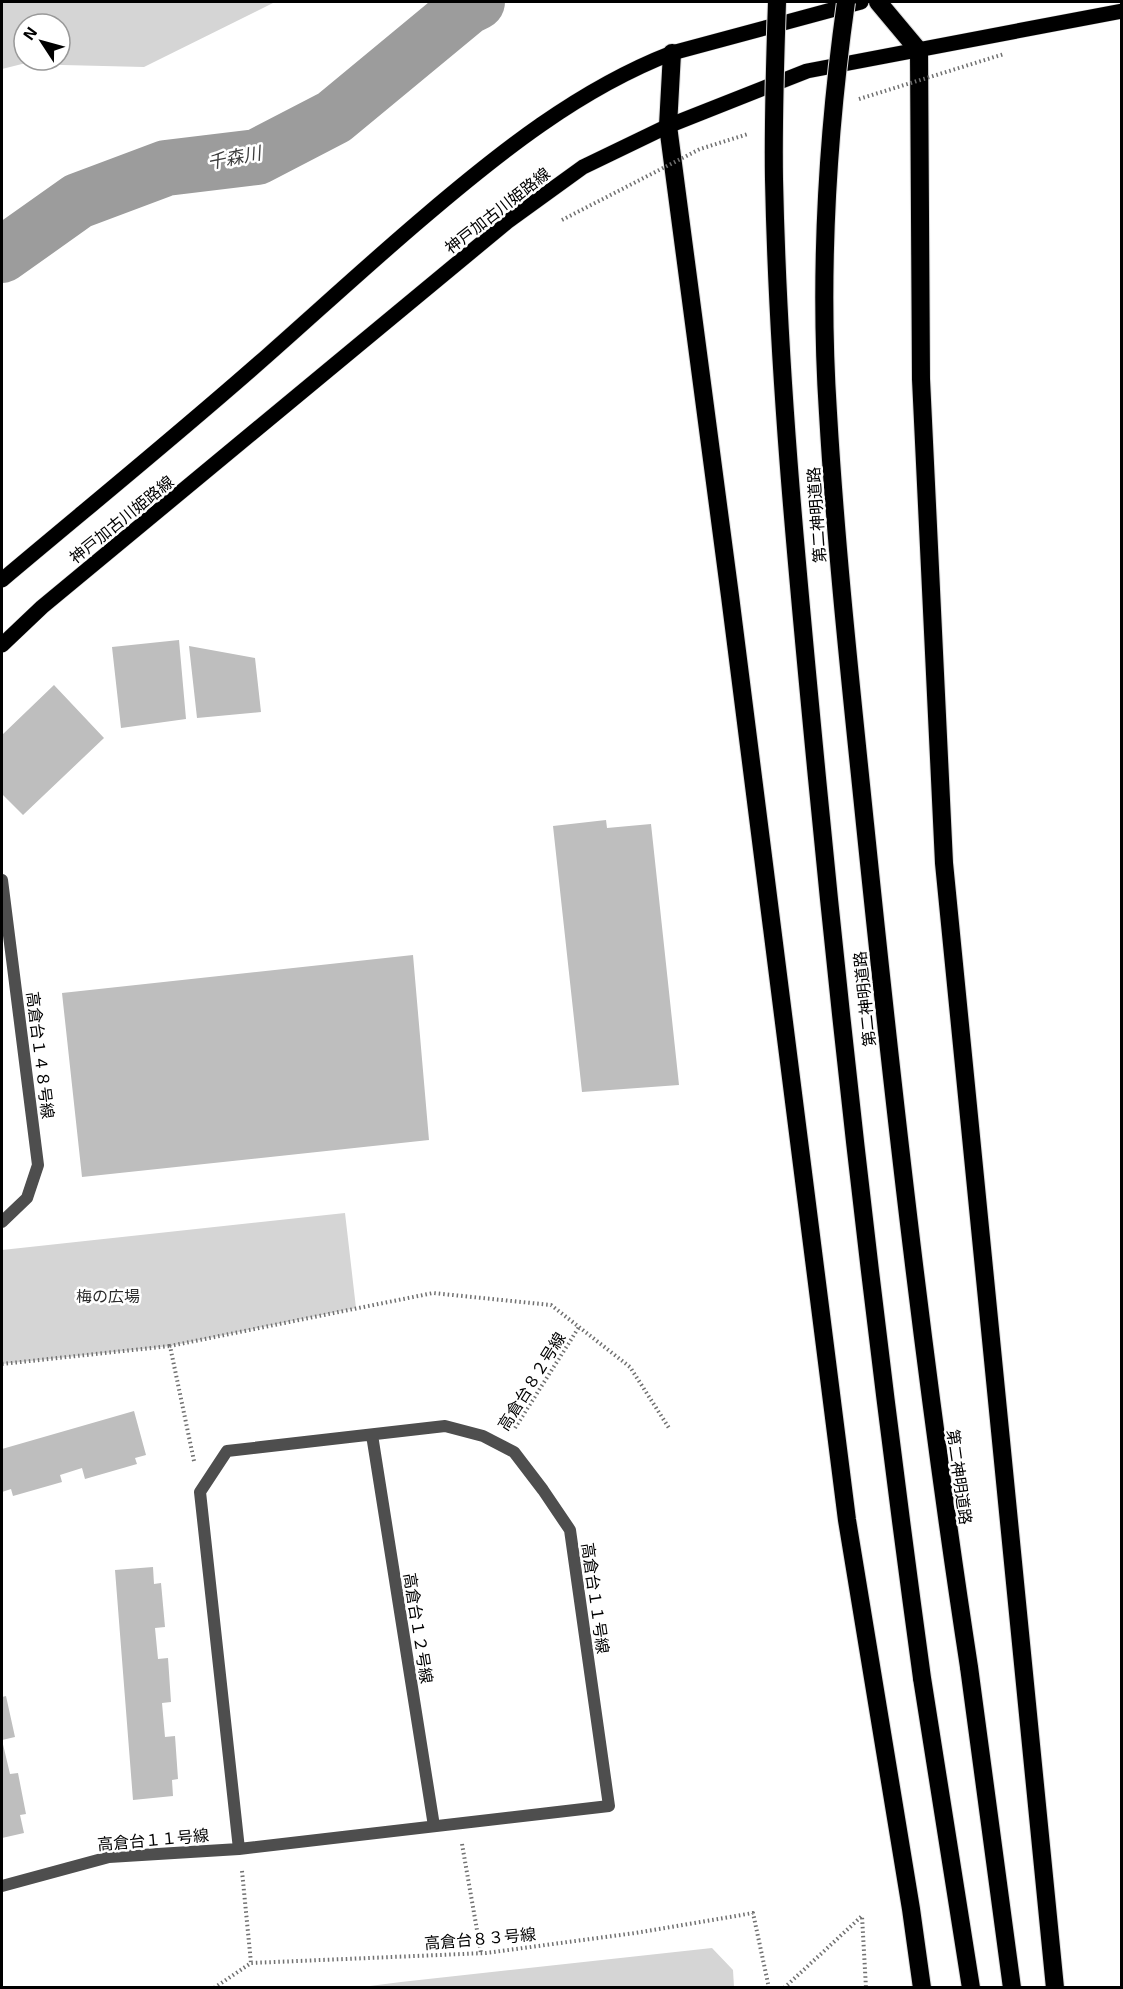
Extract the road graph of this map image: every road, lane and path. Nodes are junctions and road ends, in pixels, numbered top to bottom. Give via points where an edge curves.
1 (777, 2) edge
2 (846, 2) edge
3 (861, 2) edge
4 (878, 2) edge
5 (1122, 11) edge
6 (919, 51) junction
7 (672, 53) junction
8 (668, 126) junction
9 (2, 580) edge
10 (2, 645) edge
11 (2, 880) edge
12 (2, 1222) edge
13 (579, 1327) junction
14 (170, 1346) junction
15 (2, 1364) edge
16 (669, 1428) dead end
17 (372, 1435) junction
18 (503, 1447) junction
19 (200, 1491) junction
20 (458, 1823) junction
21 (434, 1826) junction
22 (239, 1848) junction
23 (2, 1886) edge
24 (481, 1953) junction
25 (251, 1963) junction
26 (214, 1988) edge
27 (769, 1988) edge
28 (784, 1988) edge
29 (866, 1988) edge
30 (922, 1988) edge
31 (971, 1988) edge
32 (1012, 1988) edge
33 (1055, 1988) edge

1 - 31 highway, 第二神明道路, bridge via 774,177 778,298 806,671 873,1303 922,1678
2 - 32 highway, 第二神明道路, bridge via 828,185 825,294 829,432 843,603 918,1304
3 - 7 main road, 神戸加古川姫路線
4 - 6 highway
5 - 6 main road, 神戸加古川姫路線
6 - 8 main road, 神戸加古川姫路線 via 807,71
6 - 33 highway via 921,379 944,863
7 - 8 highway
7 - 9 main road, 神戸加古川姫路線 via 646,63 521,138
8 - 10 main road, 神戸加古川姫路線 via 583,167 516,215 42,607
8 - 30 highway via 847,1520
11 - 12 street, 高倉台１４８号線 via 38,1165 27,1198
13 - 14 path via 551,1305 433,1293
13 - 16 path via 630,1367
13 - 18 path, 高倉台８２号線
14 - 15 path
14 - 19 path
17 - 18 street, 高倉台１１号線 via 445,1426 483,1436
17 - 19 street, 高倉台１１号線 via 227,1451
17 - 21 street, 高倉台１２号線
18 - 20 street, 高倉台１１号線 via 514,1452 570,1530 609,1806
19 - 22 street
20 - 21 street, 高倉台１１号線
20 - 24 path
21 - 22 street, 高倉台１１号線
22 - 23 street, 高倉台１１号線 via 109,1857
22 - 25 path
24 - 25 path, 高倉台８３号線
24 - 27 path, 高倉台８３号線 via 753,1914
25 - 26 path
28 - 29 path via 862,1916

